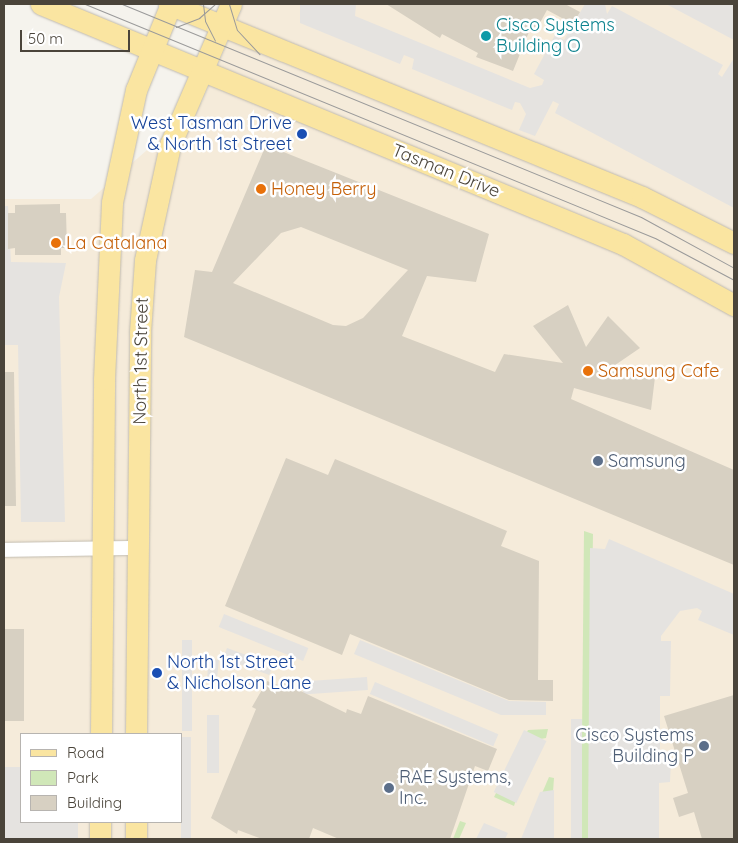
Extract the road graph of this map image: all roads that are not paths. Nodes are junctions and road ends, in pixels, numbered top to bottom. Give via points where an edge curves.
1 (41, 4) edge
2 (170, 4) edge
3 (231, 4) edge
4 (223, 24) junction
5 (151, 50) junction
6 (202, 72) junction
7 (734, 243) edge
8 (734, 305) edge
9 (138, 548) junction
10 (103, 549) junction
11 (4, 550) edge
12 (101, 733) edge
13 (136, 733) edge
14 (100, 823) edge
15 (136, 823) edge
16 (100, 839) edge
17 (136, 839) edge

1 - 5 main road, Tasman Drive
2 - 4 main road
2 - 5 main road, North 1st Street
3 - 4 main road, North 1st Street
4 - 6 main road, North 1st Street
4 - 7 main road via 642,196
5 - 6 main road, Tasman Drive
5 - 10 main road, North 1st Street via 126,128 111,209
6 - 8 main road, Tasman Drive via 623,244
6 - 9 main road, North 1st Street via 170,145 145,260 140,332
9 - 10 street
9 - 13 main road, North 1st Street
10 - 11 street
10 - 12 main road, North 1st Street
14 - 16 main road
15 - 17 main road

